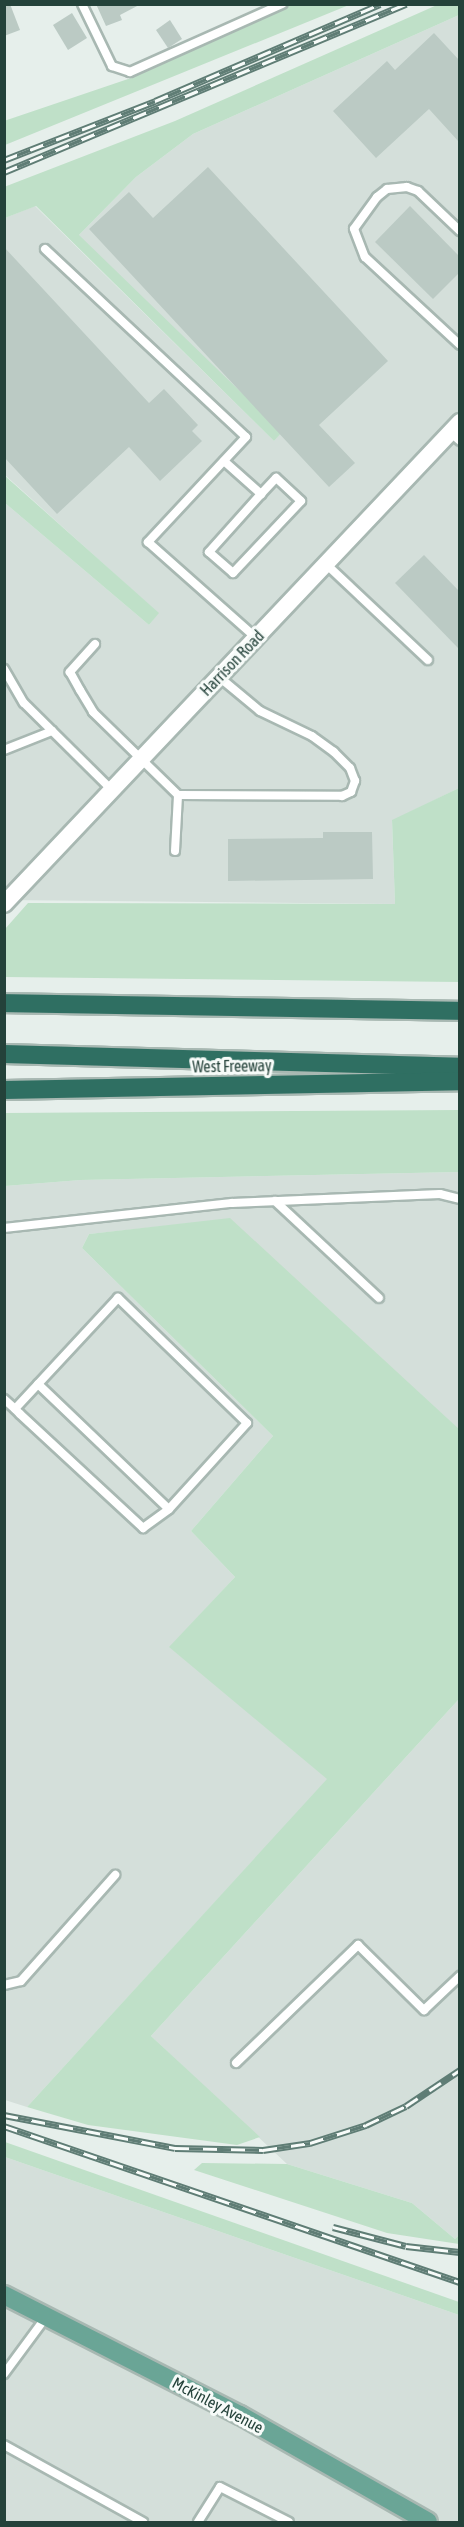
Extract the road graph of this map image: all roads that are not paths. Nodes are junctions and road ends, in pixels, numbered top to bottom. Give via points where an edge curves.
1 (82, 4) edge
2 (282, 4) edge
3 (459, 231) edge
4 (45, 249) dead end
5 (459, 345) edge
6 (456, 432) edge
7 (224, 461) junction
8 (261, 494) junction
9 (326, 564) junction
10 (256, 638) junction
11 (95, 644) dead end
12 (428, 660) dead end
13 (4, 669) edge
14 (219, 677) junction
15 (52, 730) junction
16 (4, 750) edge
17 (140, 760) junction
18 (112, 790) junction
19 (178, 795) junction
20 (175, 850) dead end
21 (4, 904) edge
22 (4, 1003) edge
23 (459, 1011) edge
24 (4, 1054) edge
25 (459, 1067) edge
26 (459, 1081) edge
27 (4, 1090) edge
28 (459, 1199) edge
29 (275, 1201) junction
30 (4, 1228) edge
31 (379, 1298) dead end
32 (38, 1384) junction
33 (4, 1400) edge
34 (15, 1409) junction
35 (169, 1509) junction
36 (115, 1875) dead end
37 (459, 1976) edge
38 (4, 1985) edge
39 (236, 2063) dead end
40 (4, 2295) edge
41 (46, 2317) junction
42 (4, 2374) edge
43 (4, 2445) edge
44 (143, 2523) edge
45 (198, 2523) edge
46 (289, 2523) edge
47 (428, 2523) edge

1 - 2 lane via 112,66 130,72
3 - 5 lane via 418,191 407,187 387,189 377,197 354,230 365,257
4 - 7 lane via 246,437
6 - 9 street, Harrison Road
7 - 8 lane
7 - 10 lane via 148,542
8 - 8 lane via 209,552 233,573 301,501 276,478
9 - 10 street, Harrison Road
9 - 12 lane
10 - 14 street, Harrison Road
11 - 17 lane via 70,672 93,712
13 - 15 lane via 24,703
14 - 17 street, Harrison Road
14 - 19 lane via 247,702 334,752 350,768 355,782 351,792 342,796
15 - 16 lane
15 - 18 lane
17 - 18 street, Harrison Road
17 - 19 lane
18 - 21 street, Harrison Road
19 - 20 lane
22 - 23 highway
24 - 25 highway
26 - 27 highway, West Freeway
28 - 29 lane via 440,1194
29 - 30 lane via 106,1214
29 - 31 lane
32 - 34 lane
32 - 35 lane
32 - 35 lane via 118,1298 248,1423
33 - 34 lane
34 - 35 lane via 143,1528
36 - 38 lane via 21,1981
37 - 39 lane via 424,2010 358,1945
40 - 41 main road, McKinley Avenue
41 - 42 lane
41 - 47 main road, McKinley Avenue via 240,2415
43 - 44 lane
45 - 46 lane via 220,2487

